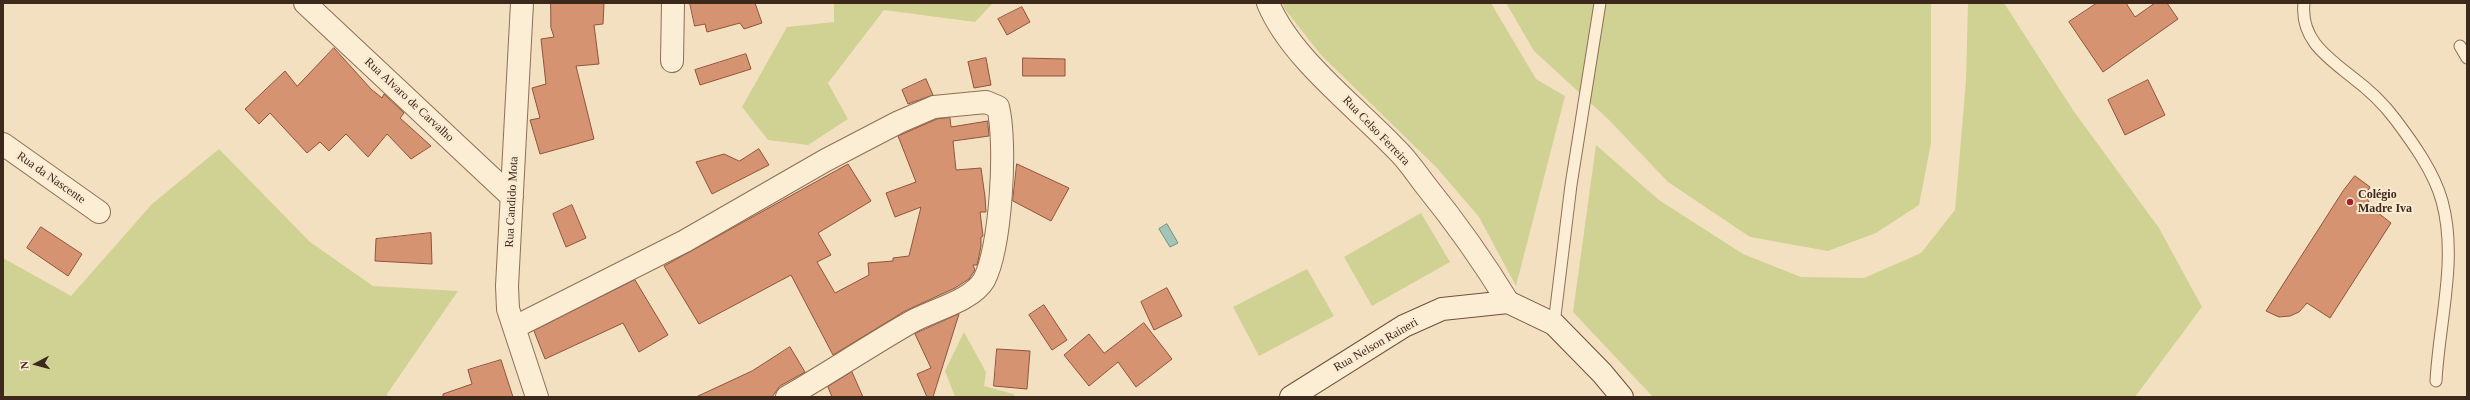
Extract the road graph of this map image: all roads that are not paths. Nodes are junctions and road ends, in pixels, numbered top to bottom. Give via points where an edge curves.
1 (305, 3) edge
2 (522, 3) edge
3 (673, 3) edge
4 (1268, 3) edge
5 (1600, 3) edge
6 (2304, 3) edge
7 (2460, 46) dead end
8 (2467, 58) edge
9 (672, 61) dead end
10 (3, 144) edge
11 (512, 197) junction
12 (99, 212) dead end
13 (1508, 302) junction
14 (1554, 324) junction
15 (515, 327) junction
16 (2436, 381) dead end
17 (536, 397) edge
18 (787, 397) edge
19 (1290, 397) edge
20 (1622, 397) edge

1 - 11 street, Rua Alvaro de Carvalho
2 - 11 street, Rua Candido Mota
3 - 9 street
4 - 13 street, Rua Celso Ferreira via 1275,21 1302,54 1401,154 1482,260
5 - 14 lane via 1571,185
6 - 16 lane via 2305,27 2312,40 2323,55 2366,88 2395,119 2430,172 2442,199 2446,220 2447,273
7 - 8 lane
10 - 12 street, Rua da Nascente
11 - 15 street, Rua Candido Mota via 507,286 508,309
13 - 14 street
13 - 19 street, Rua Nelson Raineri via 1442,309 1404,326
14 - 20 street
15 - 17 street, Rua Candido Mota
15 - 18 street via 685,241 826,160 934,106 986,102 998,107 1002,122 1000,192 994,248 983,281 966,297 911,322

